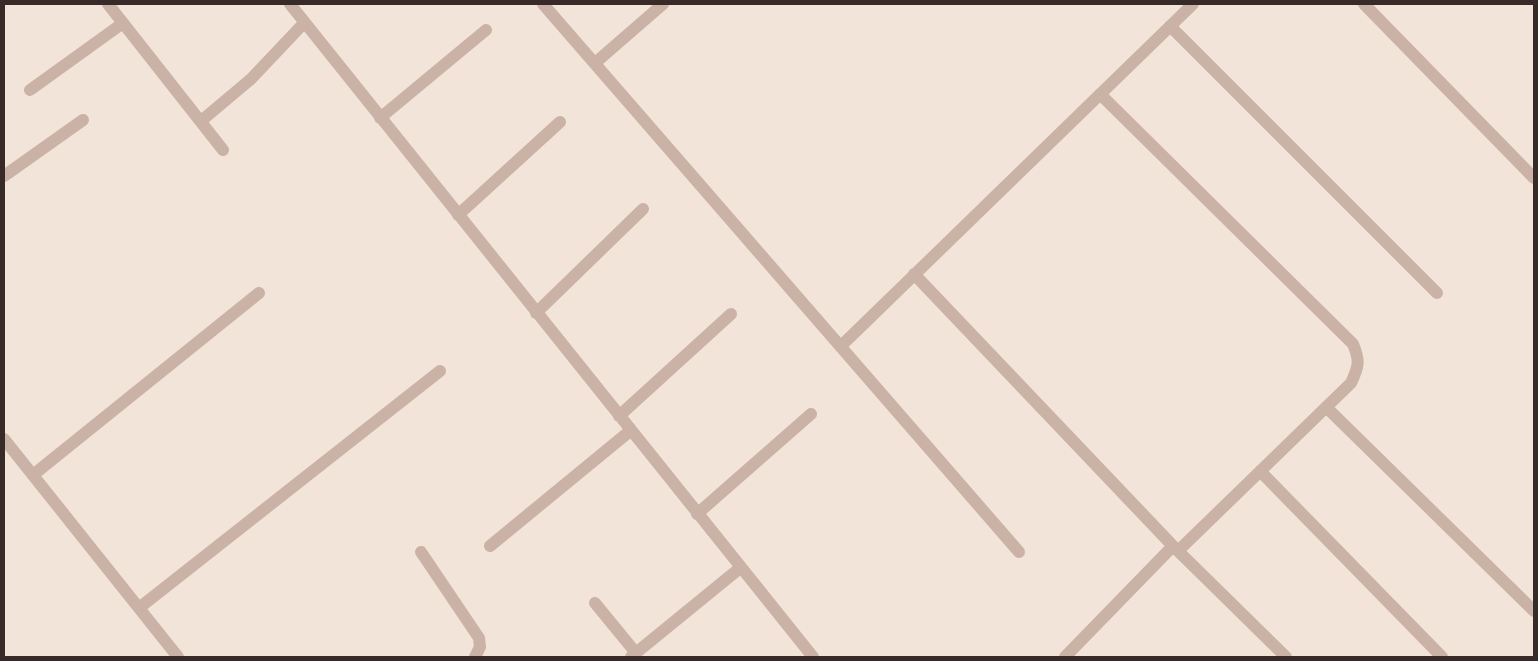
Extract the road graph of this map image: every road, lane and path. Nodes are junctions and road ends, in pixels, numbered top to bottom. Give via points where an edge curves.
1 (108, 4) edge
2 (290, 4) edge
3 (544, 4) edge
4 (663, 4) edge
5 (1193, 4) edge
6 (1372, 6) edge
7 (304, 22) junction
8 (123, 23) junction
9 (1170, 26) junction
10 (486, 30) dead end
11 (594, 63) junction
12 (30, 90) dead end
13 (1100, 94) junction
14 (380, 118) junction
15 (84, 120) dead end
16 (200, 121) junction
17 (560, 122) dead end
18 (223, 150) dead end
19 (4, 176) edge
20 (1534, 178) edge
21 (643, 209) dead end
22 (458, 214) junction
23 (914, 274) junction
24 (260, 293) dead end
25 (1437, 293) dead end
26 (536, 313) junction
27 (731, 314) dead end
28 (841, 346) junction
29 (440, 371) dead end
30 (1326, 407) junction
31 (811, 414) dead end
32 (619, 416) junction
33 (630, 431) junction
34 (4, 439) edge
35 (1260, 471) junction
36 (32, 475) junction
37 (697, 514) junction
38 (490, 546) dead end
39 (1176, 548) junction
40 (421, 552) dead end
41 (1019, 552) dead end
42 (740, 568) junction
43 (595, 603) dead end
44 (139, 608) junction
45 (1534, 611) edge
46 (634, 655) edge
47 (178, 657) edge
48 (475, 657) edge
49 (813, 657) edge
50 (1065, 657) edge
51 (1286, 657) edge
52 (1442, 657) edge

1 - 8 street
2 - 7 street
3 - 11 street
4 - 11 street
5 - 9 street
6 - 20 street
7 - 14 street
7 - 16 street via 251,79
8 - 12 street
8 - 16 street
9 - 13 street
9 - 25 street
10 - 14 street
11 - 28 street
13 - 23 street
13 - 30 street via 1353,344 1358,368 1351,383
14 - 22 street
15 - 19 street
16 - 18 street
17 - 22 street
21 - 26 street
22 - 26 street
23 - 28 street
23 - 39 street
24 - 36 street
26 - 32 street
27 - 32 street
28 - 41 street
29 - 44 street
30 - 35 street
30 - 45 street
31 - 37 street
32 - 33 street
33 - 37 street
33 - 38 street
34 - 36 street
35 - 39 street
35 - 52 street
36 - 44 street
37 - 42 street
39 - 50 street
39 - 51 street
40 - 48 street via 479,638 480,647
42 - 46 street
42 - 49 street
43 - 46 street
44 - 47 street

